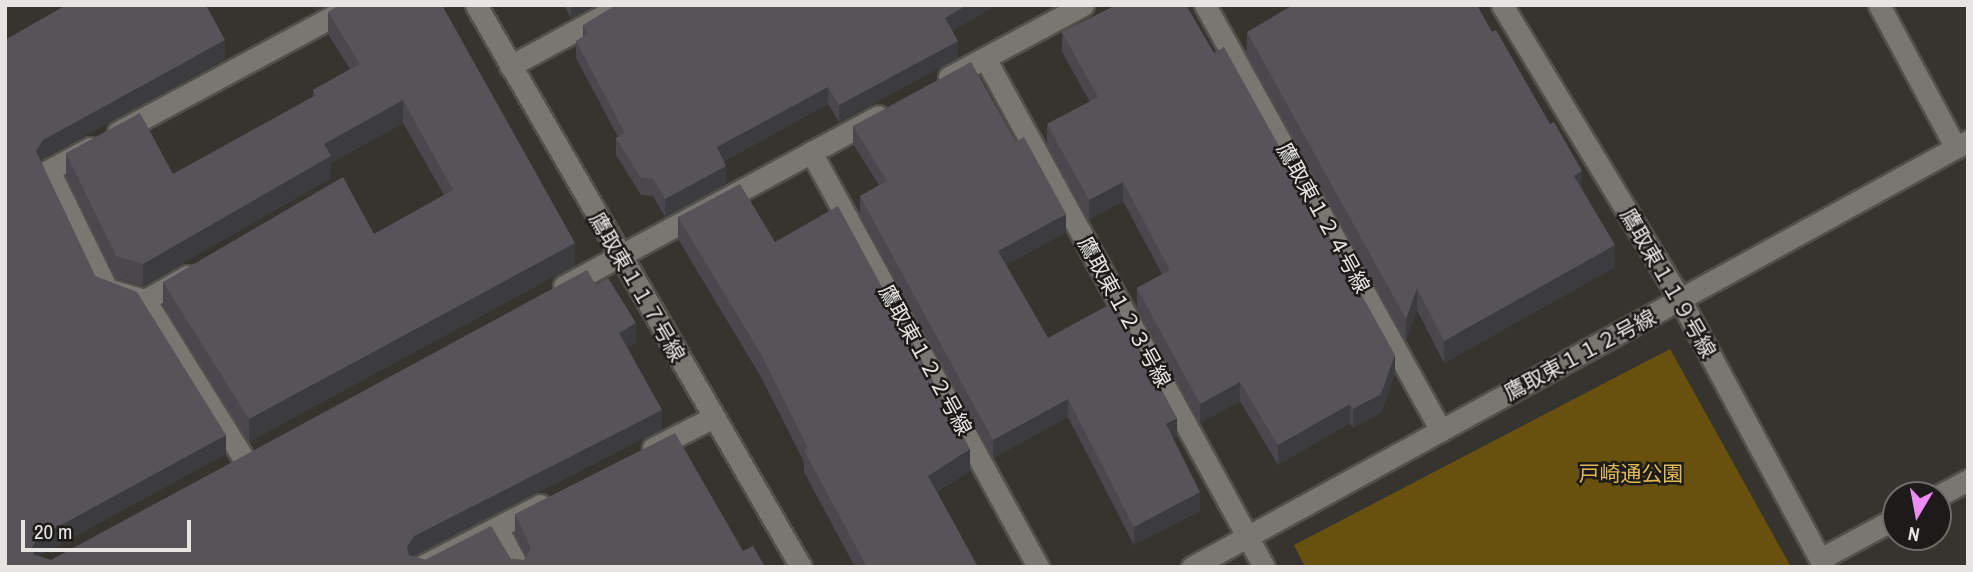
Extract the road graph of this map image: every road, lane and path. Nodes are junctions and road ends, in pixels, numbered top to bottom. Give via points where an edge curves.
1 (354, 5) edge
2 (476, 5) edge
3 (623, 5) edge
4 (1083, 5) edge
5 (1205, 5) edge
6 (1502, 5) edge
7 (1879, 5) edge
8 (1048, 13) edge
9 (985, 58) junction
10 (510, 66) junction
11 (927, 89) edge
12 (892, 108) edge
13 (1962, 145) edge
14 (811, 152) junction
15 (619, 256) junction
16 (204, 266) edge
17 (547, 295) edge
18 (145, 300) junction
19 (1681, 301) junction
20 (714, 417) junction
21 (1441, 431) junction
22 (269, 446) edge
23 (244, 459) junction
24 (629, 460) edge
25 (221, 472) edge
26 (1968, 480) edge
27 (1952, 489) edge
28 (557, 497) edge
29 (1882, 527) edge
30 (497, 528) junction
31 (1246, 537) junction
32 (1822, 563) edge
33 (420, 567) edge
34 (518, 567) edge
35 (801, 567) edge
36 (1038, 567) edge
37 (1192, 567) edge
38 (1264, 567) edge

1 - 18 street via 49,170 107,289
2 - 10 street, 鷹取東１１７号線
3 - 10 street
4 - 8 street
5 - 21 street, 鷹取東１２４号線
6 - 19 street, 鷹取東１１９号線
7 - 13 street
8 - 9 street
9 - 11 street
9 - 31 street, 鷹取東１２３号線
10 - 15 street, 鷹取東１１７号線
12 - 14 street
13 - 19 street, 鷹取東１１２号線
14 - 15 street
14 - 36 street, 鷹取東１２２号線
15 - 17 street
15 - 20 street, 鷹取東１１７号線
16 - 18 street
18 - 23 street
19 - 21 street, 鷹取東１１２号線
19 - 32 street, 鷹取東１１９号線
20 - 24 street
20 - 35 street, 鷹取東１１７号線
21 - 31 street, 鷹取東１１２号線
22 - 23 street
23 - 25 street
26 - 27 street
28 - 30 street
29 - 32 street
30 - 33 street
30 - 34 street
31 - 37 street, 鷹取東１１２号線
31 - 38 street, 鷹取東１２３号線

